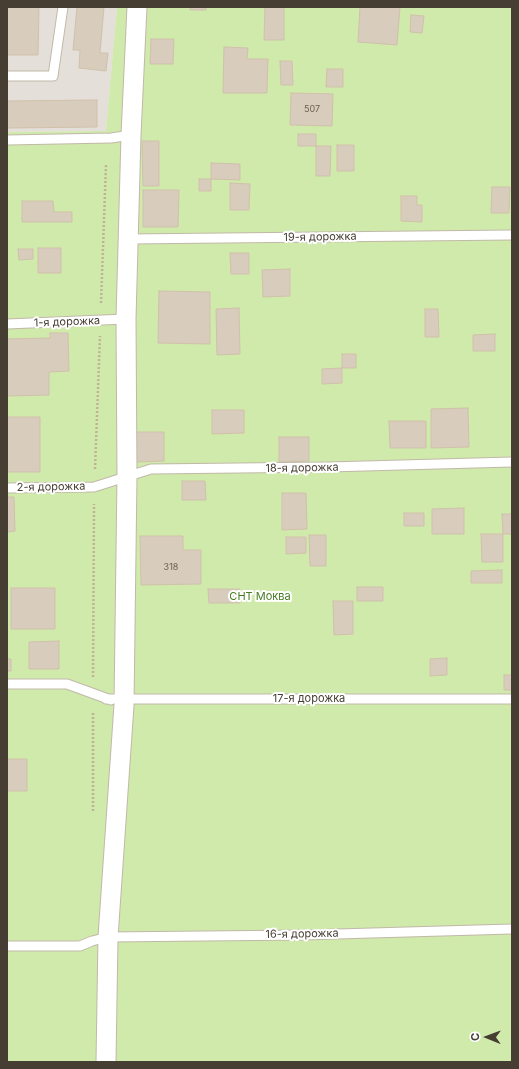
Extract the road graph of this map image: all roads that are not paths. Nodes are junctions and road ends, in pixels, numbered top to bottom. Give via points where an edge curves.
1 (63, 7) edge
2 (137, 7) edge
3 (7, 76) edge
4 (131, 135) junction
5 (7, 140) edge
6 (512, 235) edge
7 (128, 239) junction
8 (126, 320) junction
9 (7, 324) edge
10 (512, 462) edge
11 (127, 476) junction
12 (94, 487) joint
13 (7, 488) edge
14 (7, 684) edge
15 (512, 699) edge
16 (118, 701) junction
17 (512, 929) edge
18 (100, 939) junction
19 (7, 946) edge
20 (106, 1062) edge

1 - 3 lane via 53,76
2 - 4 street
4 - 5 lane via 111,138
4 - 7 street
6 - 7 lane, 19-я дорожка
7 - 8 street
8 - 9 lane, 1-я дорожка
8 - 11 street
10 - 11 lane, 18-я дорожка via 328,468 151,469
11 - 12 lane, 18-я дорожка
11 - 16 street
12 - 13 lane, 2-я дорожка
14 - 16 lane via 67,684
15 - 16 lane, 17-я дорожка
16 - 18 street
17 - 18 lane, 16-я дорожка
18 - 19 lane, 16-я дорожка via 80,946
18 - 20 street

